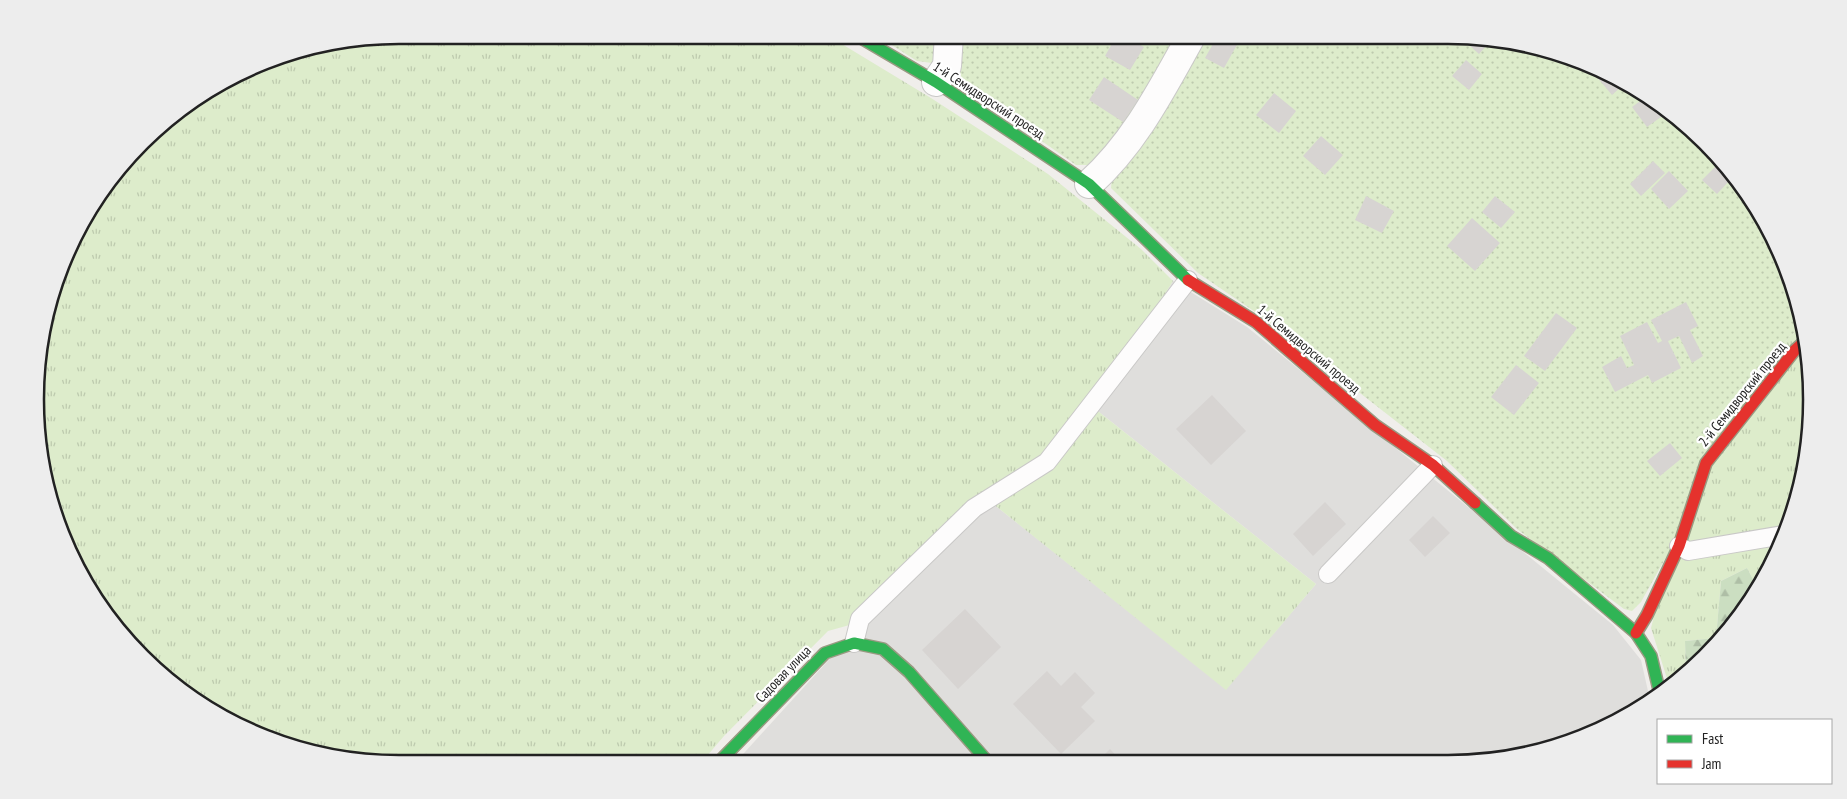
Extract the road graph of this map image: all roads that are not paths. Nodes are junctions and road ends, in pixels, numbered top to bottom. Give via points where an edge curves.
1 (871, 44) edge
2 (948, 44) edge
3 (1187, 44) edge
4 (936, 82) junction
5 (1090, 184) junction
6 (1188, 280) junction
7 (1799, 347) edge
8 (1433, 465) junction
9 (1776, 536) edge
10 (1679, 546) junction
11 (1328, 574) dead end
12 (1636, 633) junction
13 (854, 643) junction
14 (1658, 686) edge
15 (731, 755) edge
16 (982, 755) edge

1 - 4 street, 1-й Семидворский проезд
2 - 4 street via 947,66
3 - 5 street via 1145,118
4 - 5 street, 1-й Семидворский проезд
5 - 6 street, 1-й Семидворский проезд
6 - 8 street, 1-й Семидворский проезд via 1256,322 1375,425
6 - 13 lane via 1047,462 974,508 860,618
7 - 10 street, 2-й Семидворский проезд via 1706,463
8 - 11 lane
8 - 12 street, 1-й Семидворский проезд via 1511,536 1548,558
9 - 10 lane via 1688,551
10 - 12 street, 2-й Семидворский проезд
12 - 14 street, 1-й Семидворский проезд via 1651,656
13 - 15 street, Садовая улица via 825,653
13 - 16 street via 883,649 910,672

